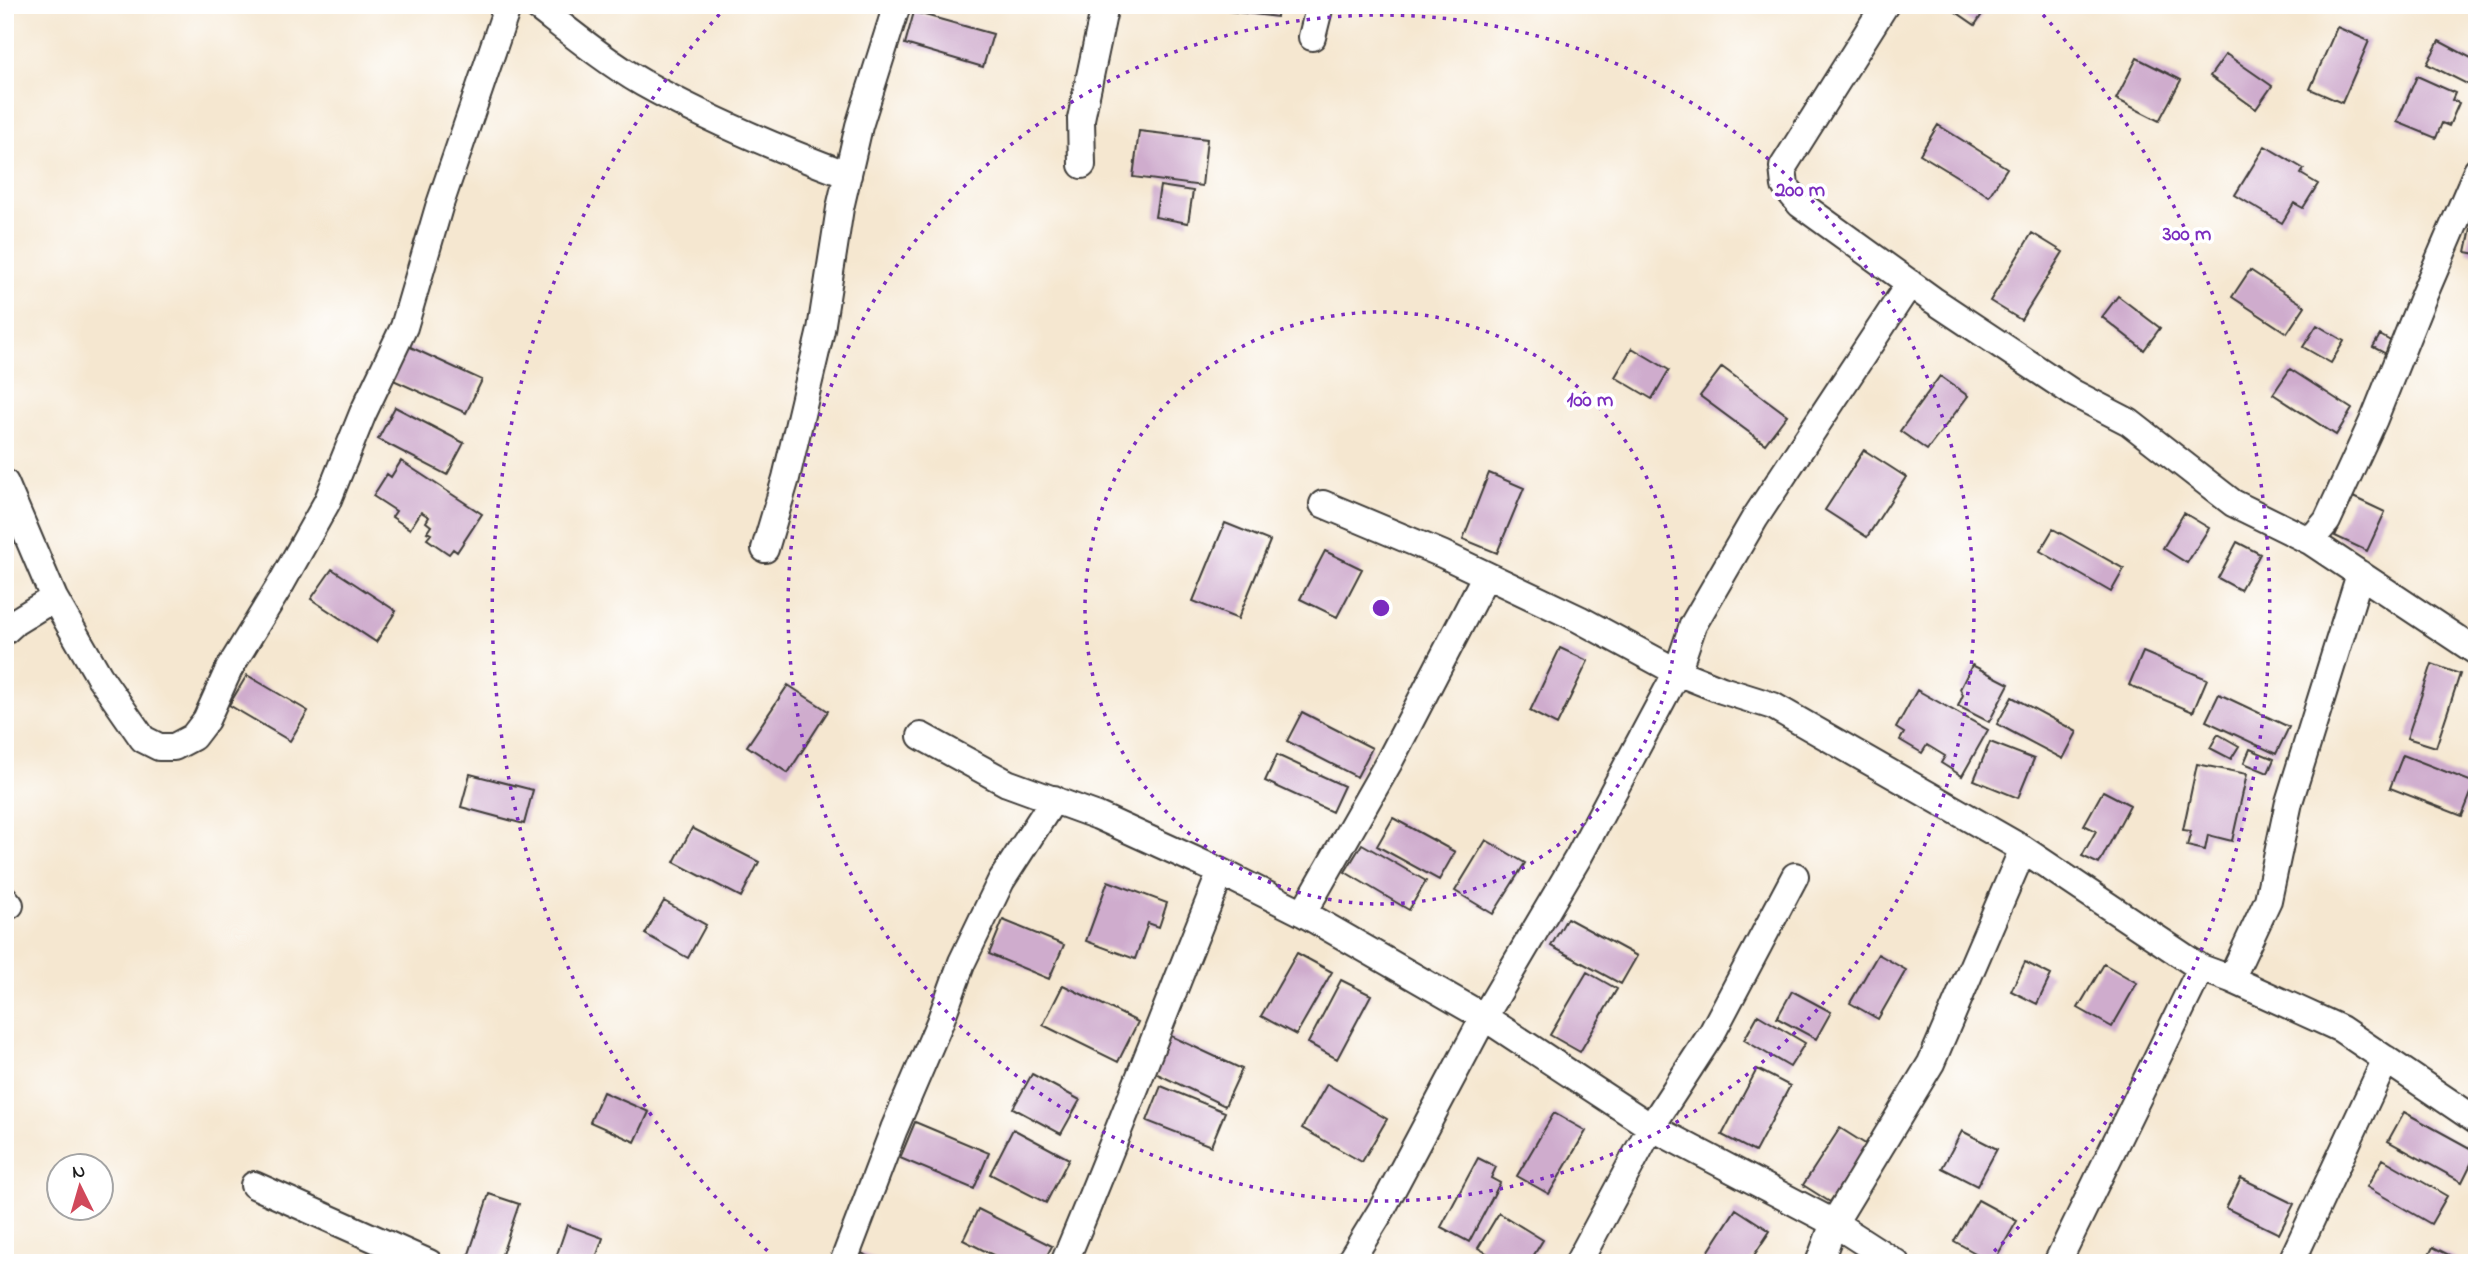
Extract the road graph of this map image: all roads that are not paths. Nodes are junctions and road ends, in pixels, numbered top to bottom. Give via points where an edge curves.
1 (508, 5) edge
2 (535, 5) edge
3 (897, 5) edge
4 (1105, 5) edge
5 (1320, 5) edge
6 (1885, 5) edge
7 (1312, 37) dead end
8 (1082, 164) dead end
9 (2477, 171) edge
10 (848, 176) junction
11 (1910, 283) junction
12 (5, 483) edge
13 (1323, 504) dead end
14 (2310, 541) junction
15 (765, 549) dead end
16 (2360, 574) junction
17 (1486, 575) junction
18 (54, 598) junction
19 (5, 631) edge
20 (2477, 652) edge
21 (1678, 672) junction
22 (921, 736) dead end
23 (1054, 799) junction
24 (2023, 849) junction
25 (1221, 872) junction
26 (1795, 876) dead end
27 (1303, 913) junction
28 (2201, 968) junction
29 (2231, 979) junction
30 (1484, 1017) junction
31 (2386, 1059) junction
32 (2477, 1121) edge
33 (1651, 1127) junction
34 (254, 1185) dead end
35 (1834, 1223) junction
36 (429, 1263) edge
37 (843, 1263) edge
38 (1064, 1263) edge
39 (1349, 1263) edge
40 (1578, 1263) edge
41 (1819, 1263) edge
42 (1896, 1263) edge
43 (2057, 1263) edge
44 (2291, 1263) edge

1 - 18 street via 439,207 404,327 327,502 193,737 174,747 159,747 143,739 99,676
2 - 10 street via 642,82 772,146
3 - 10 street
4 - 8 street via 1081,118
5 - 7 street
6 - 11 street via 1783,167 1785,186 1800,204
9 - 14 street via 2374,419 2327,521
10 - 15 street via 821,330
11 - 14 street via 2073,393 2129,422 2233,503
11 - 21 street via 1755,518 1693,625
12 - 18 street
13 - 17 street
14 - 16 street
16 - 20 street
16 - 29 street via 2289,802 2268,900
17 - 21 street
17 - 27 street via 1389,762
18 - 19 street
21 - 24 street via 1773,706
21 - 30 street via 1579,856
22 - 23 street via 1007,783
23 - 25 street
23 - 37 street via 1001,881 962,962
24 - 28 street
24 - 35 street via 1931,1063
25 - 27 street
25 - 38 street
26 - 33 street via 1712,1033
27 - 30 street
28 - 29 street
28 - 43 street
29 - 31 street via 2341,1029
30 - 33 street
30 - 39 street
31 - 32 street
31 - 44 street
33 - 35 street
33 - 40 street
34 - 36 street
35 - 41 street
35 - 42 street

